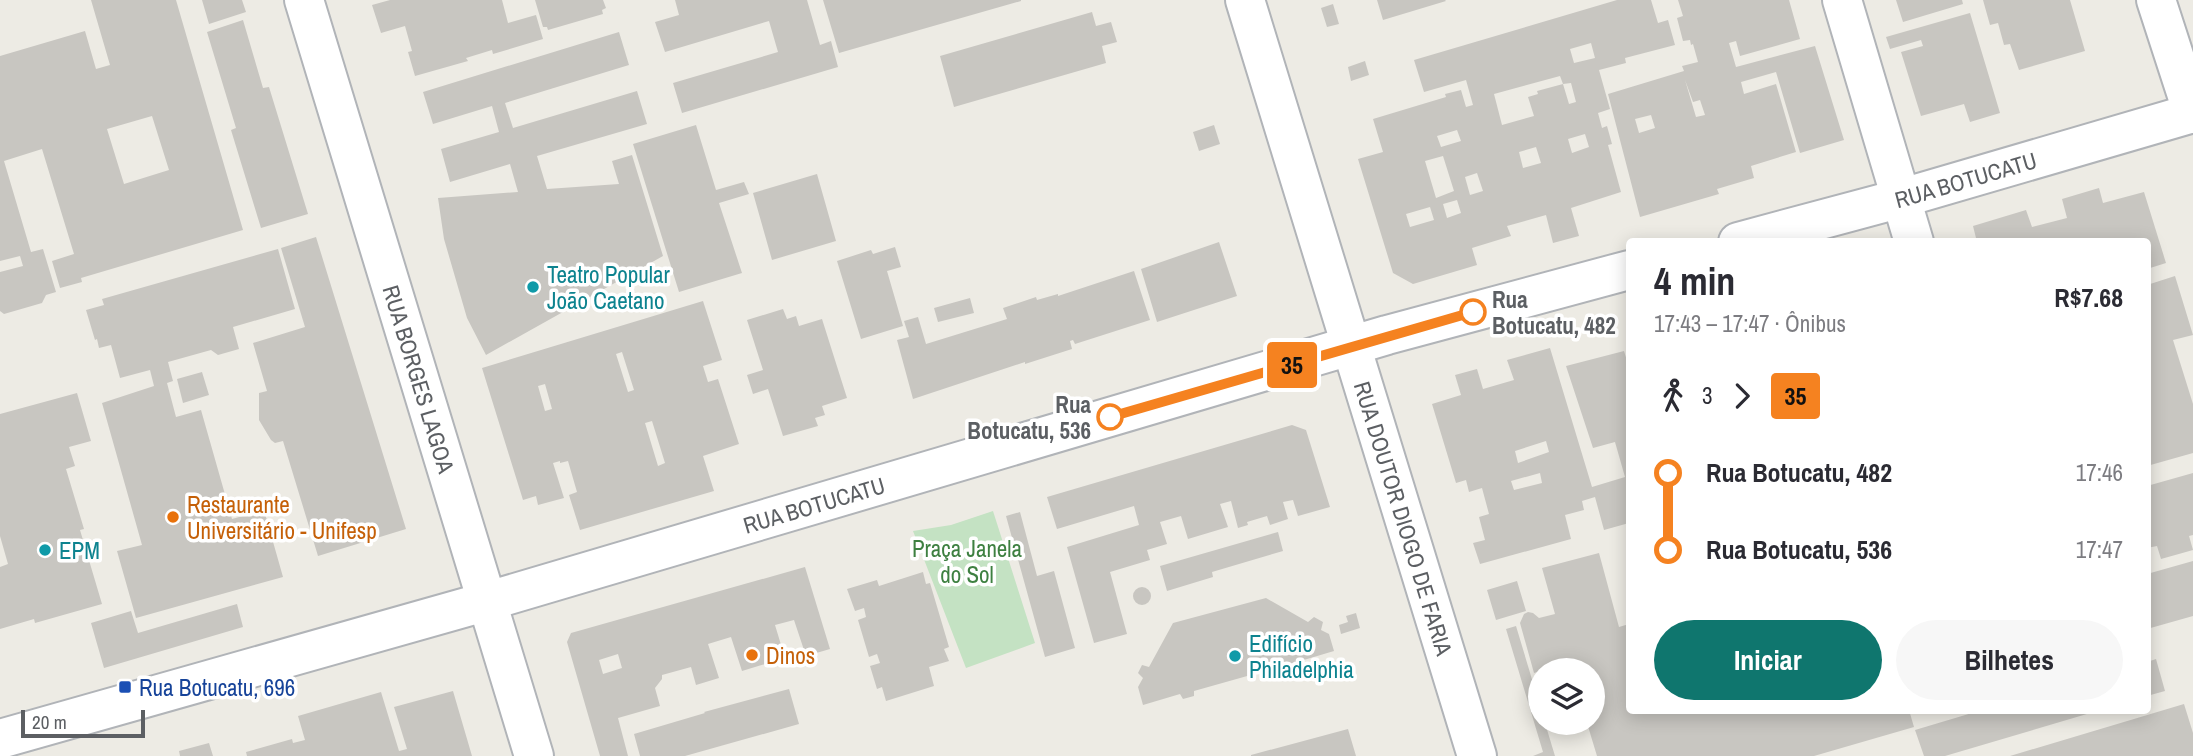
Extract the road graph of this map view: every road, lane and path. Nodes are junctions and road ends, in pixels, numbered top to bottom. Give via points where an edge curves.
1 (304, 0) edge
2 (1245, 0) edge
3 (1842, 0) edge
4 (2157, 0) edge
5 (2193, 113) edge
6 (1902, 198) junction
7 (1753, 238) edge
8 (1913, 238) edge
9 (1626, 271) edge
10 (1351, 346) junction
11 (488, 600) junction
12 (0, 739) edge
13 (534, 756) edge
14 (1477, 756) edge

1 - 11 street, RUA BORGES LAGOA
2 - 10 street, RUA DOUTOR DIOGO DE FARIA
3 - 6 street
4 - 5 street
5 - 6 street, RUA BOTUCATU
6 - 7 street, RUA BOTUCATU
6 - 8 street
9 - 10 street, RUA BOTUCATU
10 - 11 street, RUA BOTUCATU
10 - 14 street, RUA DOUTOR DIOGO DE FARIA
11 - 12 street, RUA BOTUCATU
11 - 13 street, RUA BORGES LAGOA

